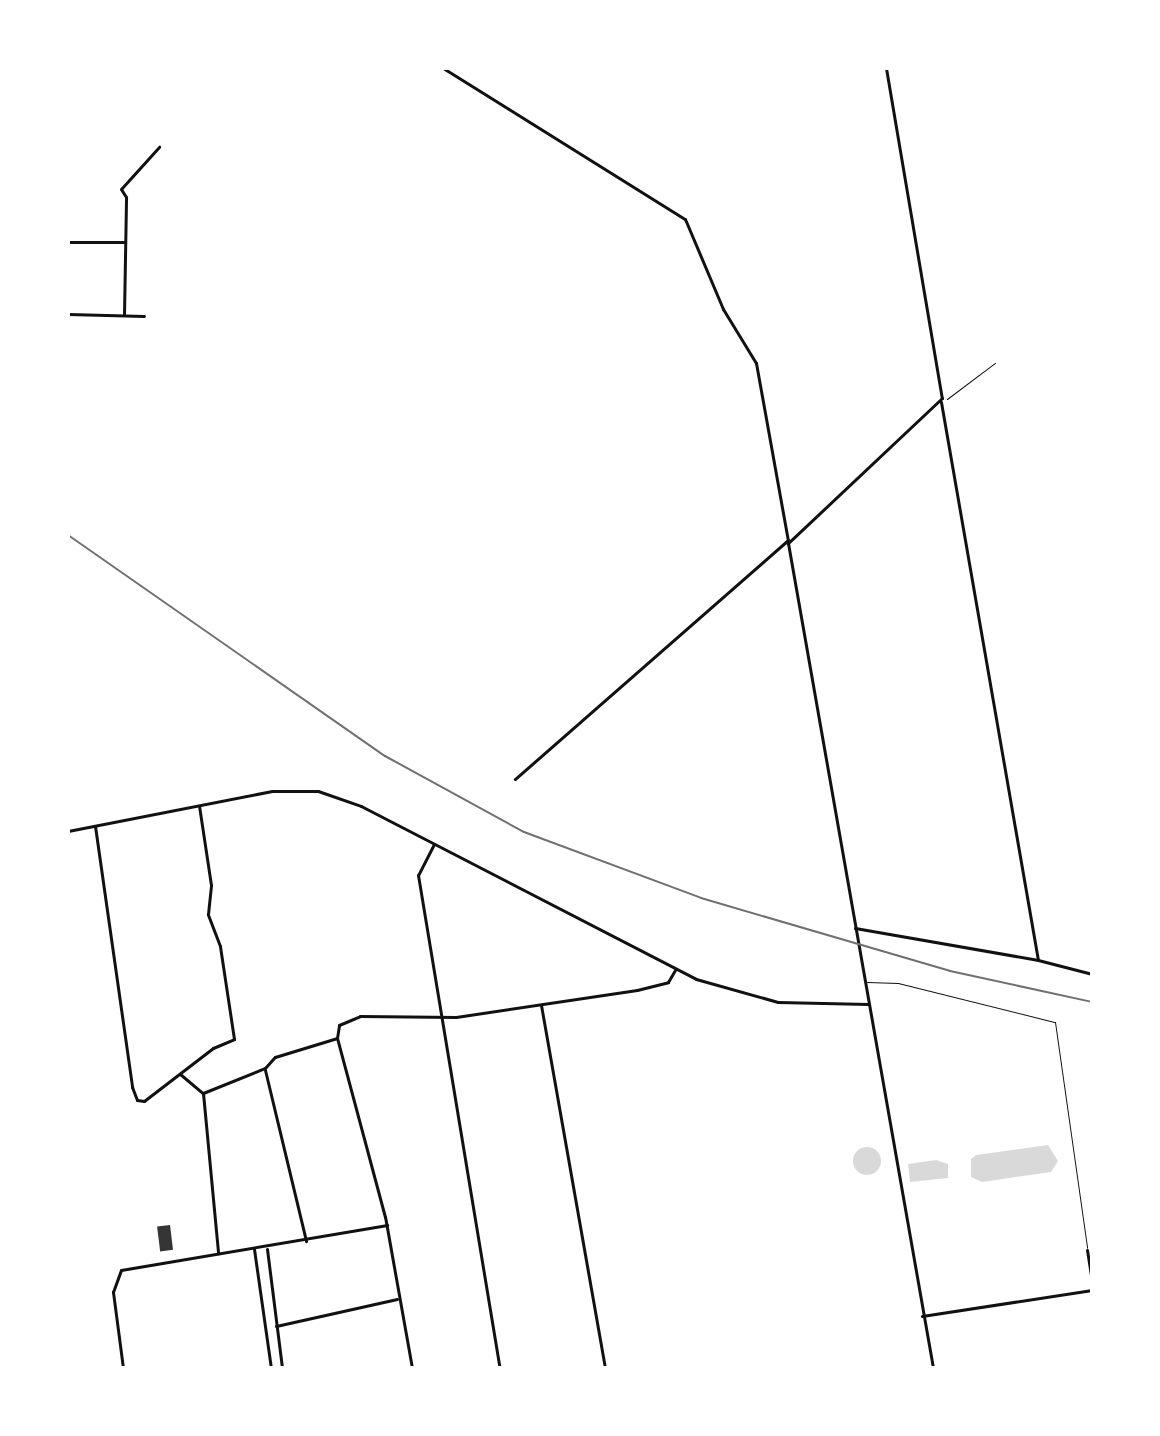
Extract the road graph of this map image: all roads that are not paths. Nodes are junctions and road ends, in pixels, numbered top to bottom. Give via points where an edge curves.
1 (443, 68) edge
2 (886, 68) edge
3 (159, 147) dead end
4 (68, 242) edge
5 (124, 242) junction
6 (68, 314) edge
7 (124, 315) junction
8 (144, 316) dead end
9 (941, 402) junction
10 (788, 540) junction
11 (515, 779) dead end
12 (199, 805) junction
13 (95, 826) junction
14 (68, 831) edge
15 (434, 844) junction
16 (855, 928) junction
17 (1038, 960) junction
18 (675, 970) junction
19 (1092, 974) edge
20 (864, 983) junction
21 (868, 1004) junction
22 (541, 1005) junction
23 (440, 1016) junction
24 (337, 1038) junction
25 (265, 1068) junction
26 (180, 1074) junction
27 (203, 1093) junction
28 (387, 1225) junction
29 (306, 1241) junction
30 (266, 1248) junction
31 (254, 1249) junction
32 (1087, 1250) joint
33 (218, 1255) junction
34 (1092, 1281) edge
35 (1092, 1290) edge
36 (399, 1299) junction
37 (922, 1316) junction
38 (276, 1326) junction
39 (123, 1368) edge
40 (271, 1368) edge
41 (282, 1368) edge
42 (412, 1368) edge
43 (500, 1368) edge
44 (605, 1368) edge
45 (933, 1368) edge

1 - 10 street via 685,219 723,309 756,363
2 - 9 street
3 - 5 street via 121,189 126,195
4 - 5 street
5 - 7 street
6 - 7 street
7 - 8 street
9 - 10 street
9 - 17 street
10 - 11 street
10 - 16 street
12 - 13 street
12 - 15 street via 281,790 314,791 352,801
12 - 26 street via 211,885 208,914 220,946 234,1039
13 - 14 street
13 - 26 street via 135,1098 144,1101
15 - 18 street
15 - 23 street via 418,875
16 - 17 street
16 - 20 street
17 - 19 street
18 - 21 street via 771,1001
18 - 22 street via 662,985
20 - 21 street
20 - 32 lane via 898,983 1055,1022
21 - 37 street
22 - 23 street
22 - 44 street
23 - 24 street via 353,1017 340,1024
23 - 43 street
24 - 25 street via 275,1057
24 - 28 street
25 - 27 street
25 - 29 street
26 - 27 street
27 - 33 street
28 - 29 street
28 - 36 street
29 - 30 street
30 - 31 street
30 - 38 street
31 - 33 street
31 - 40 street
32 - 34 street
33 - 39 street via 125,1268 116,1276 113,1292
35 - 37 street
36 - 38 street
36 - 42 street
37 - 45 street
38 - 41 street

